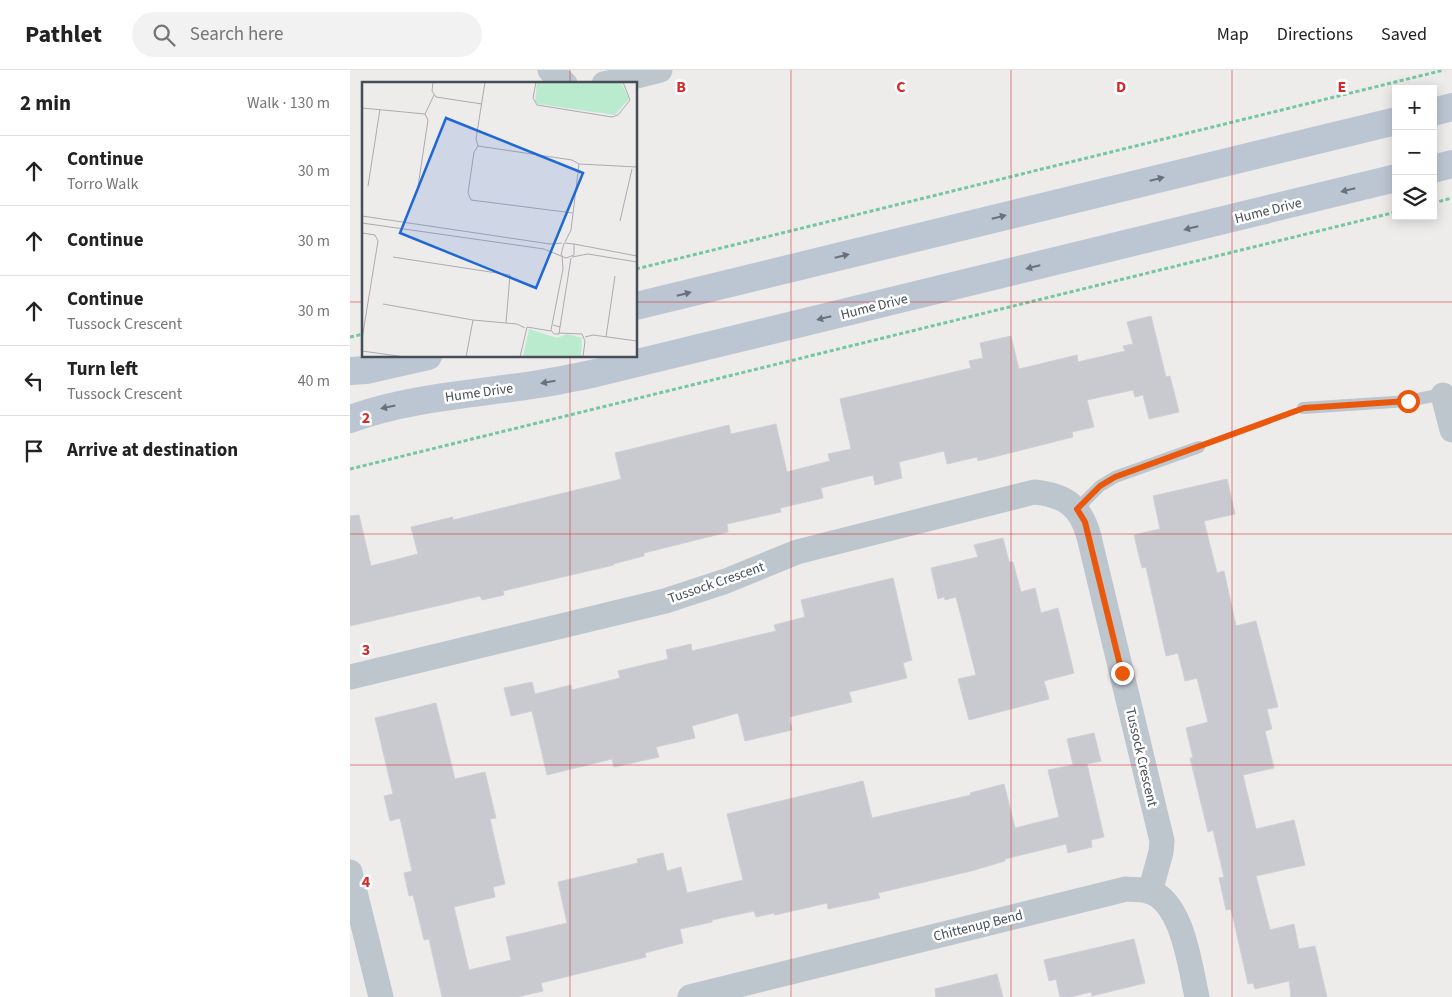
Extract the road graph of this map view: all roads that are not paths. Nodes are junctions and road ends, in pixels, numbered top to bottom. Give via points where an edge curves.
1 (550, 70) edge
2 (660, 70) edge
3 (563, 82) edge
4 (612, 82) edge
5 (1452, 107) edge
6 (1437, 111) edge
7 (1392, 122) edge
8 (1452, 164) edge
9 (1437, 168) edge
10 (1392, 179) edge
11 (638, 306) edge
12 (419, 358) edge
13 (350, 371) edge
14 (1448, 393) edge
15 (1304, 408) road end
16 (350, 419) edge
17 (1452, 430) edge
18 (1199, 447) road end
19 (1077, 509) junction
20 (350, 677) edge
21 (350, 872) edge
22 (1150, 892) junction
23 (381, 997) edge
24 (690, 997) edge
25 (1197, 997) edge

1 - 3 street
2 - 4 street
5 - 6 street
11 -> 7 street
8 - 9 street
10 -> 16 street, Hume Drive via 596,373 417,401
12 - 13 street
14 - 15 lane via 1408,401
14 - 17 street
18 - 19 lane via 1115,477 1100,486
19 - 20 street, Tussock Crescent via 1049,493 1034,492 797,552 665,601
19 - 22 street, Tussock Crescent via 1090,537 1162,841
21 - 23 street
22 - 24 street, Chittenup Bend via 1126,889
22 - 25 street via 1167,904 1176,916

